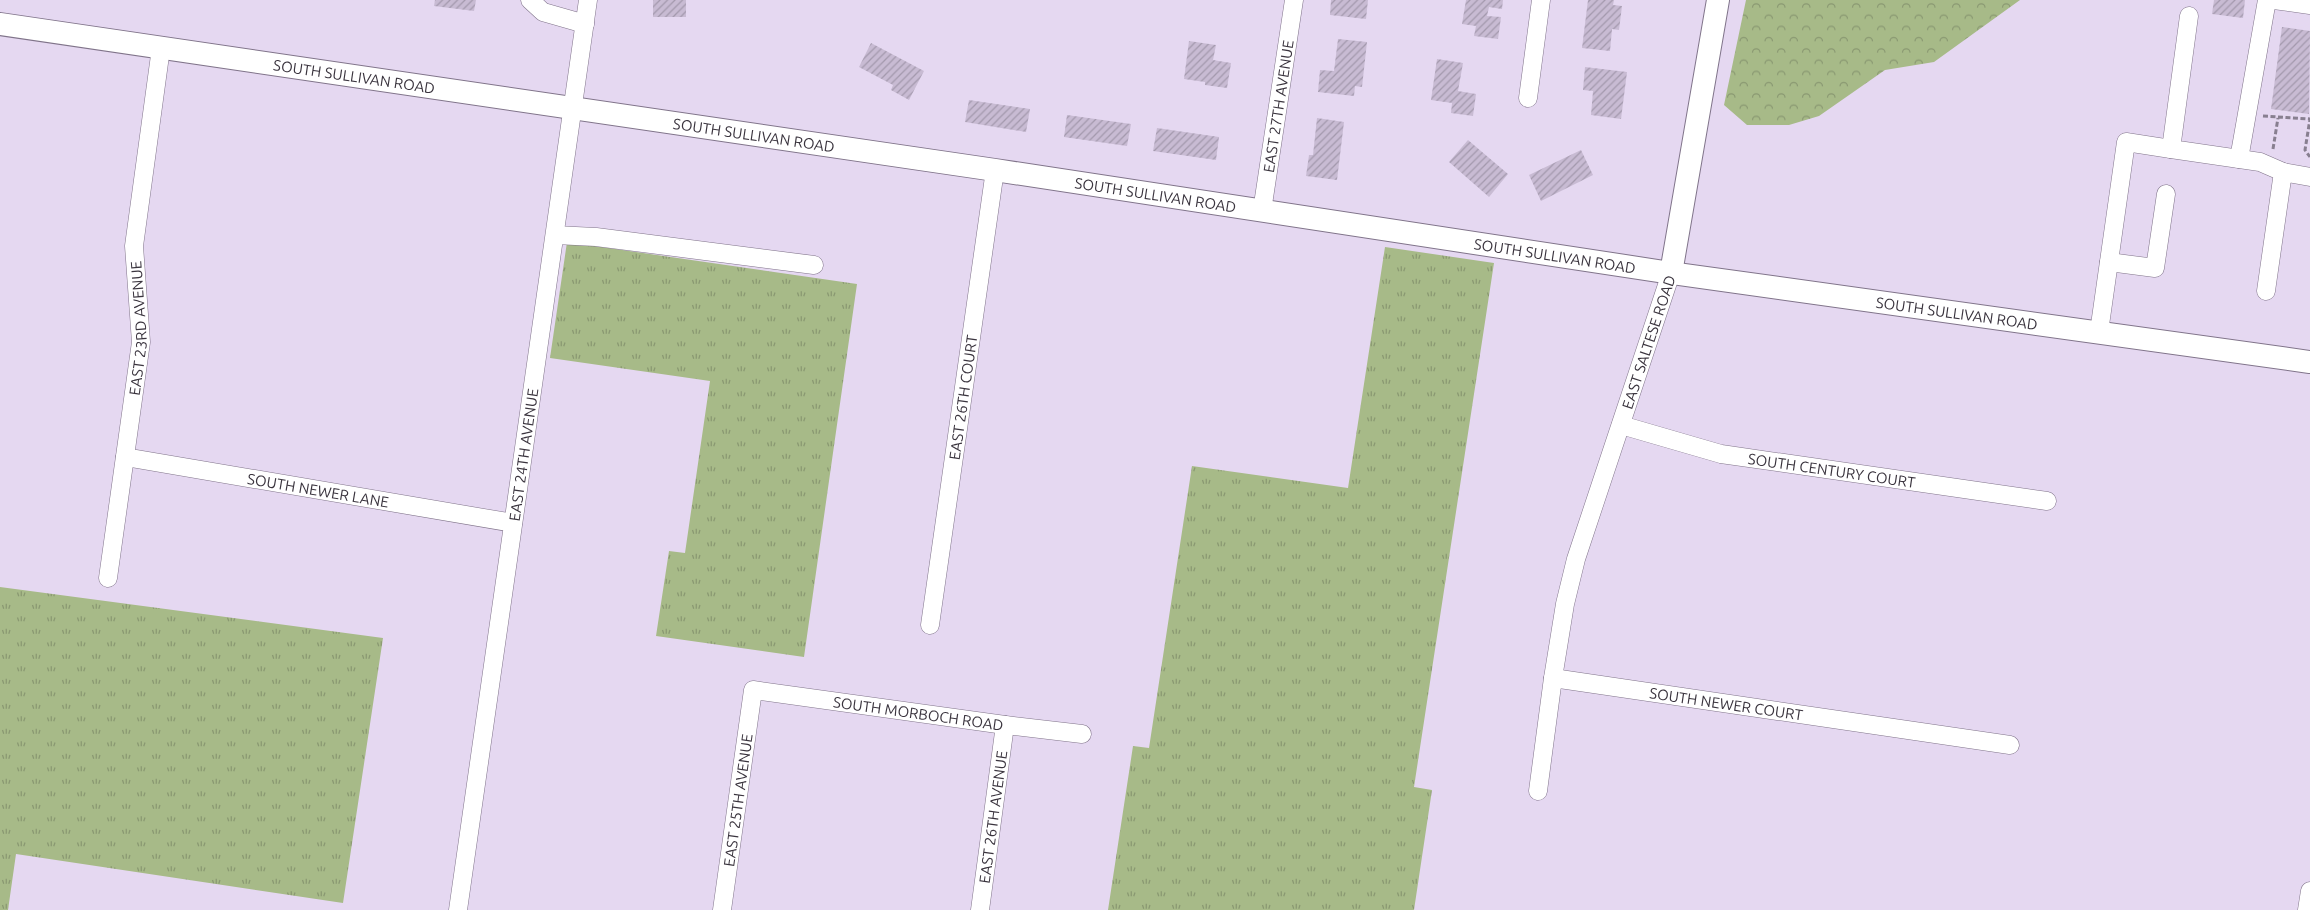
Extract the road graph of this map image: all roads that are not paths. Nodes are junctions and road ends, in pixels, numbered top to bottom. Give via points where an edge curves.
1 (530, 0) edge
2 (588, 0) edge
3 (1294, 0) edge
4 (1541, 0) edge
5 (1718, 0) edge
6 (2267, 0) edge
7 (2274, 0) edge
8 (2310, 5) edge
9 (2189, 16) dead end
10 (0, 24) edge
11 (585, 24) junction
12 (161, 48) junction
13 (1528, 98) dead end
14 (574, 108) junction
15 (2171, 148) junction
16 (2239, 159) junction
17 (995, 170) junction
18 (2283, 172) junction
19 (2310, 177) edge
20 (2166, 194) dead end
21 (1262, 211) junction
22 (555, 235) junction
23 (2109, 262) junction
24 (814, 265) dead end
25 (1671, 273) junction
26 (2266, 291) dead end
27 (2099, 332) junction
28 (2310, 362) edge
29 (1621, 425) junction
30 (125, 458) junction
31 (2047, 501) dead end
32 (513, 523) junction
33 (108, 578) dead end
34 (930, 625) dead end
35 (1553, 678) junction
36 (753, 690) joint
37 (1005, 725) junction
38 (1082, 734) dead end
39 (2010, 746) dead end
40 (1538, 791) dead end
41 (2310, 891) edge
42 (458, 910) edge
43 (722, 910) edge
44 (980, 910) edge
45 (2307, 910) edge

1 - 11 street via 543,12
2 - 11 street, EAST 24TH AVENUE
3 - 21 street, EAST 27TH AVENUE
4 - 13 street
5 - 25 main road, EAST SALTESE ROAD
6 - 16 street
7 - 8 street
9 - 15 street
10 - 12 main road, SOUTH SULLIVAN ROAD
11 - 14 street, EAST 24TH AVENUE
12 - 14 main road, SOUTH SULLIVAN ROAD
12 - 30 street, EAST 23RD AVENUE via 134,246 141,342
14 - 17 main road, SOUTH SULLIVAN ROAD
14 - 22 street, EAST 24TH AVENUE
15 - 16 street
15 - 23 street via 2126,142
16 - 18 street via 2260,162
17 - 21 main road, SOUTH SULLIVAN ROAD
17 - 34 street, EAST 26TH COURT
18 - 19 street
18 - 26 street
20 - 23 street via 2155,268
21 - 25 main road, SOUTH SULLIVAN ROAD
22 - 24 street via 596,237
22 - 32 street, EAST 24TH AVENUE
23 - 27 street
25 - 27 main road, SOUTH SULLIVAN ROAD
25 - 29 street, EAST SALTESE ROAD
27 - 28 main road, SOUTH SULLIVAN ROAD
29 - 31 street, SOUTH CENTURY COURT via 1721,454
29 - 35 street, EAST SALTESE ROAD via 1576,559
30 - 32 street, SOUTH NEWER LANE
30 - 33 street, EAST 23RD AVENUE
32 - 42 street, EAST 24TH AVENUE
35 - 39 street, SOUTH NEWER COURT
35 - 40 street
36 - 37 street, SOUTH MORBOCH ROAD
36 - 43 street, EAST 25TH AVENUE
37 - 38 street, SOUTH MORBOCH ROAD
37 - 44 street, EAST 26TH AVENUE
41 - 45 street

